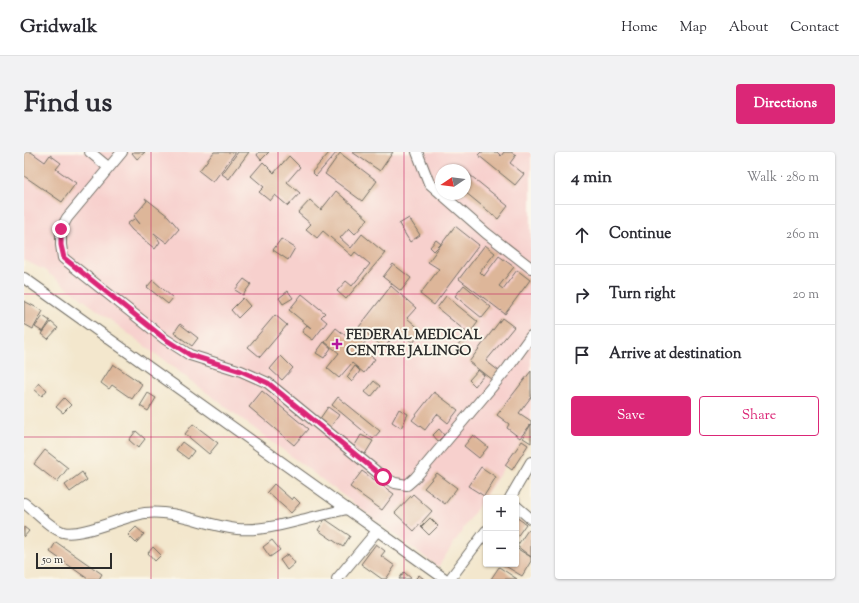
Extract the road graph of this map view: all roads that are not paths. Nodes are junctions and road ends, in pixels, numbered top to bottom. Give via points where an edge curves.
1 (90, 152) edge
2 (122, 152) edge
3 (417, 152) edge
4 (108, 167) junction
5 (531, 268) edge
6 (24, 278) edge
7 (531, 336) edge
8 (531, 462) edge
9 (512, 495) edge
10 (24, 502) edge
11 (347, 509) junction
12 (519, 509) edge
13 (531, 519) edge
14 (377, 531) junction
15 (483, 535) edge
16 (337, 579) edge
17 (445, 579) edge
18 (450, 579) edge

1 - 4 street
2 - 4 street
3 - 5 street via 428,183
4 - 7 street via 61,229 64,258 165,339 190,355 241,371 268,383 383,477 395,483 407,485 415,478 507,369
6 - 11 street
8 - 9 street
10 - 11 street via 63,532 76,533 143,513 158,512 224,527 256,529 279,526
11 - 14 street
12 - 13 street
14 - 16 street
14 - 17 street
15 - 18 street

